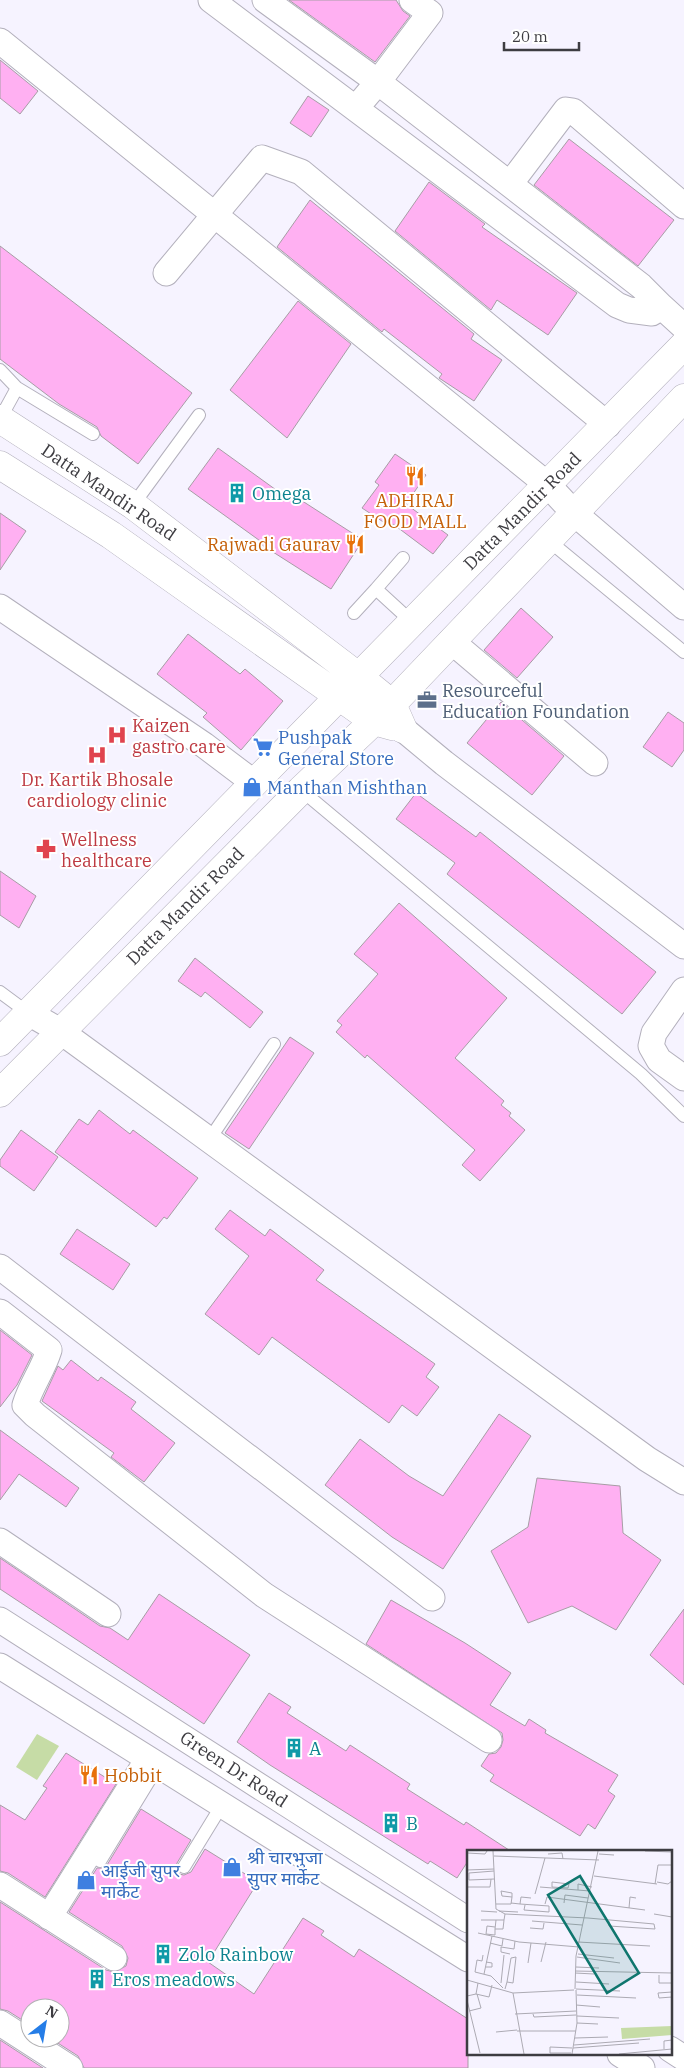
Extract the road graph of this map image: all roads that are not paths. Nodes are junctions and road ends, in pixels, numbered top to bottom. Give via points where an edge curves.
1 (211, 0) edge
2 (266, 0) edge
3 (412, 0) edge
4 (0, 41) edge
5 (378, 82) junction
6 (356, 108) junction
7 (510, 184) junction
8 (684, 206) edge
9 (214, 214) junction
10 (166, 273) dead end
11 (661, 306) junction
12 (684, 327) edge
13 (684, 345) edge
14 (0, 370) edge
15 (17, 388) junction
16 (684, 398) edge
17 (199, 415) dead end
18 (0, 419) edge
19 (608, 425) junction
20 (93, 434) dead end
21 (0, 465) edge
22 (548, 485) junction
23 (133, 505) junction
24 (574, 513) junction
25 (548, 540) junction
26 (403, 558) dead end
27 (376, 589) junction
28 (0, 607) edge
29 (684, 607) edge
30 (354, 613) dead end
31 (412, 622) junction
32 (452, 641) junction
33 (684, 652) edge
34 (359, 677) junction
35 (339, 697) junction
36 (383, 713) junction
37 (403, 729) joint
38 (595, 763) dead end
39 (253, 782) junction
40 (301, 790) junction
41 (684, 946) edge
42 (684, 990) edge
43 (0, 992) edge
44 (27, 1012) junction
45 (60, 1031) junction
46 (0, 1042) edge
47 (274, 1044) dead end
48 (684, 1078) edge
49 (0, 1093) edge
50 (684, 1116) edge
51 (209, 1140) junction
52 (0, 1267) edge
53 (0, 1312) edge
54 (684, 1482) edge
55 (0, 1541) edge
56 (432, 1598) dead end
57 (108, 1614) dead end
58 (0, 1620) edge
59 (57, 1656) junction
60 (0, 1666) edge
61 (37, 1689) junction
62 (489, 1740) dead end
63 (153, 1762) junction
64 (222, 1805) junction
65 (100, 1861) dead end
66 (184, 1868) dead end
67 (0, 1885) edge
68 (49, 1917) junction
69 (467, 1919) edge
70 (114, 1958) dead end
71 (467, 1958) edge
72 (0, 2023) edge
73 (672, 2051) edge
74 (623, 2056) edge
75 (684, 2058) edge
76 (70, 2068) edge
77 (642, 2068) edge

1 - 6 street
2 - 5 street
3 - 5 street via 430,13
4 - 9 street
5 - 6 street
5 - 7 street
6 - 11 street via 617,305 652,313
7 - 8 street via 566,110 573,112
7 - 11 street via 641,286
9 - 10 street
9 - 19 street via 262,158 301,172
9 - 22 street
11 - 12 street
13 - 19 main road, Datta Mandir Road
14 - 15 lane
15 - 18 lane
15 - 20 lane
16 - 24 main road, Datta Mandir Road
17 - 23 lane
18 - 23 main road, Datta Mandir Road
19 - 22 main road, Datta Mandir Road
21 - 35 main road, Datta Mandir Road via 111,535
22 - 24 street
22 - 31 main road, Datta Mandir Road
23 - 34 main road, Datta Mandir Road
24 - 25 main road, Datta Mandir Road
24 - 29 street
25 - 32 main road, Datta Mandir Road
25 - 33 lane
26 - 27 lane
27 - 30 lane
27 - 31 lane
28 - 39 street via 204,745
31 - 34 main road, Datta Mandir Road
32 - 36 main road, Datta Mandir Road
32 - 38 street
34 - 35 main road, Datta Mandir Road
34 - 36 main road, Datta Mandir Road
35 - 36 main road, Datta Mandir Road
35 - 39 main road, Datta Mandir Road
36 - 37 main road, Datta Mandir Road
36 - 40 main road, Datta Mandir Road
37 - 41 street
39 - 44 main road, Datta Mandir Road
40 - 45 main road, Datta Mandir Road
40 - 50 lane via 642,1074
42 - 48 street via 654,1033 651,1046 659,1060
43 - 44 lane
44 - 45 street
44 - 46 main road, Datta Mandir Road
45 - 49 main road, Datta Mandir Road
45 - 51 street
47 - 51 lane
51 - 54 street via 647,1459
52 - 56 street
53 - 62 street via 49,1350 25,1405 35,1415 264,1595
55 - 57 street
58 - 59 street, Green Dr Road
59 - 61 street
59 - 69 street, Green Dr Road
60 - 61 street, Green Dr Road
61 - 63 street, Green Dr Road
63 - 64 street, Green Dr Road
63 - 65 lane
63 - 68 street
64 - 66 lane
64 - 71 street, Green Dr Road
67 - 68 street
68 - 70 street
72 - 76 street
73 - 75 street
74 - 77 street

